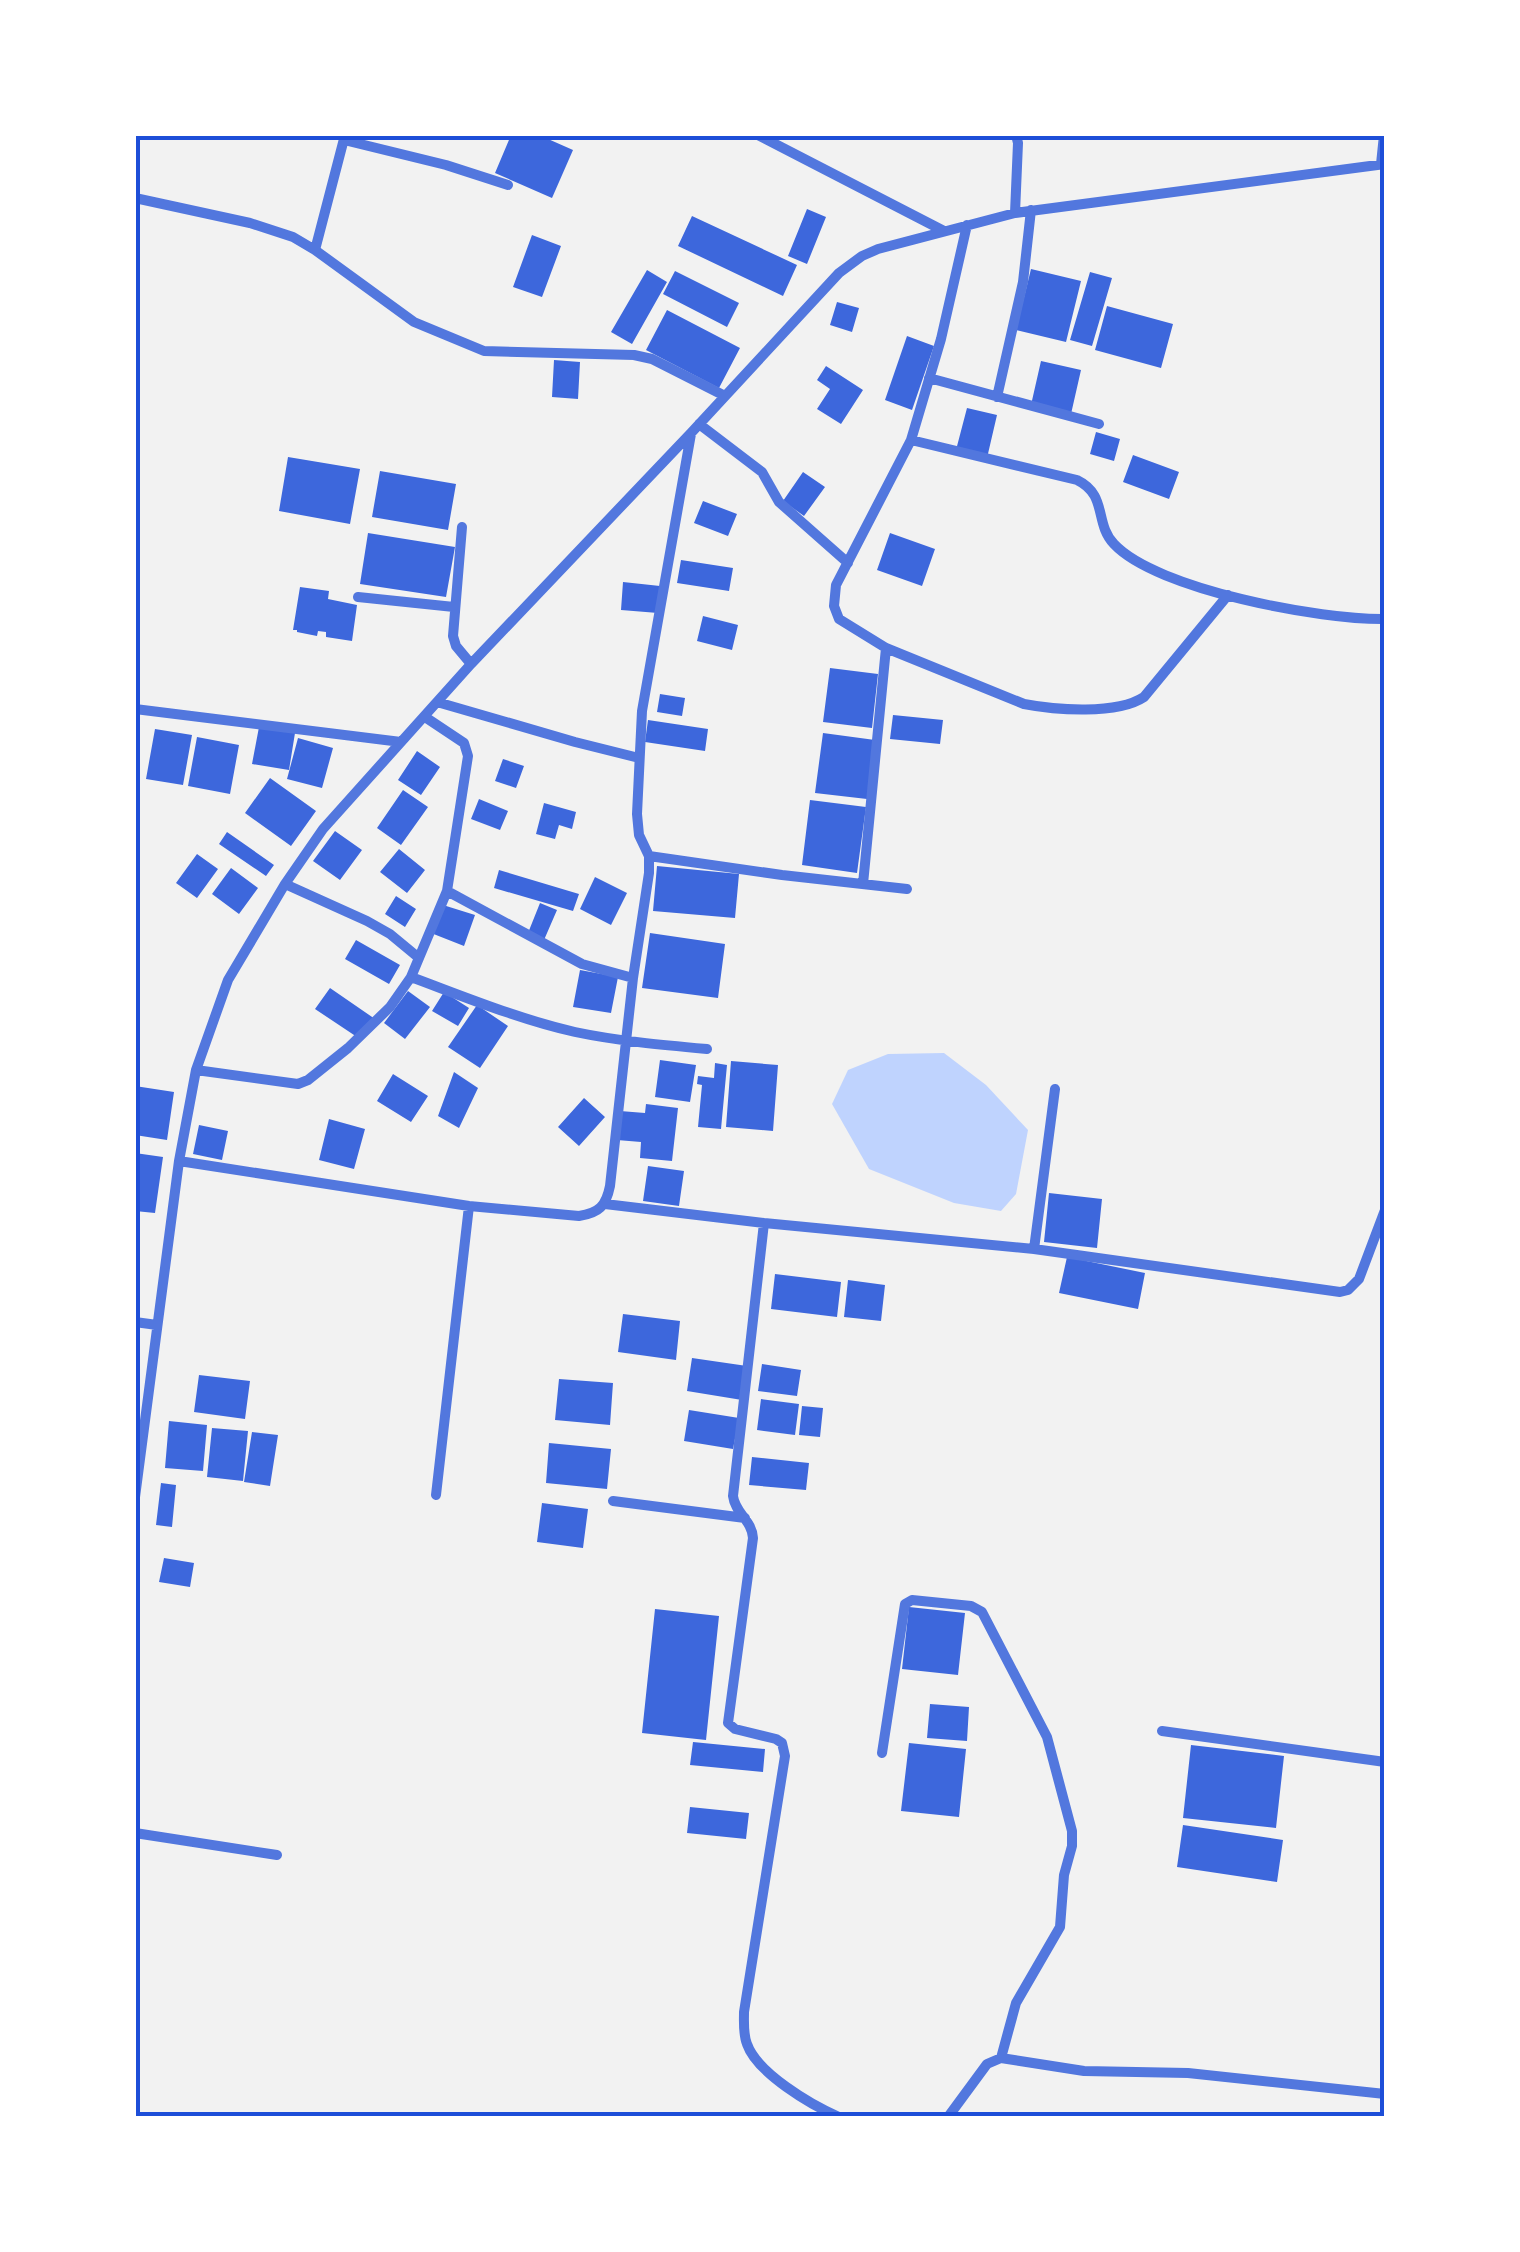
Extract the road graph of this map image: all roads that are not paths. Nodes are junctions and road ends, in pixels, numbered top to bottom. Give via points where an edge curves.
1 (758, 135) edge
2 (1016, 135) edge
3 (1384, 135) edge
4 (345, 137) edge
5 (1383, 164) edge
6 (508, 185) dead end
7 (135, 198) edge
8 (1032, 210) junction
9 (1015, 213) junction
10 (967, 224) junction
11 (945, 231) junction
12 (315, 250) junction
13 (930, 378) junction
14 (725, 396) junction
15 (997, 397) junction
16 (1099, 424) dead end
17 (695, 428) junction
18 (911, 440) junction
19 (462, 527) dead end
20 (848, 563) junction
21 (1228, 595) junction
22 (358, 596) dead end
23 (454, 607) junction
24 (1385, 619) edge
25 (886, 648) junction
26 (471, 664) junction
27 (438, 702) junction
28 (135, 709) edge
29 (424, 717) junction
30 (400, 742) junction
31 (639, 758) junction
32 (649, 856) junction
33 (285, 884) junction
34 (862, 884) junction
35 (907, 889) dead end
36 (447, 891) junction
37 (419, 958) junction
38 (411, 977) junction
39 (633, 978) junction
40 (626, 1041) junction
41 (706, 1050) dead end
42 (196, 1070) junction
43 (1055, 1090) dead end
44 (179, 1162) junction
45 (605, 1204) junction
46 (469, 1206) junction
47 (1385, 1210) edge
48 (764, 1223) junction
49 (1034, 1248) junction
50 (135, 1322) edge
51 (156, 1325) junction
52 (436, 1495) dead end
53 (135, 1496) edge
54 (613, 1501) dead end
55 (745, 1518) junction
56 (1162, 1732) dead end
57 (882, 1753) dead end
58 (1385, 1762) edge
59 (135, 1833) edge
60 (276, 1855) dead end
61 (1001, 2058) junction
62 (1385, 2094) edge
63 (838, 2117) edge
64 (948, 2117) edge

1 - 11 street
2 - 9 street
3 - 5 street
4 - 6 street
4 - 12 street
5 - 8 street
7 - 12 street via 272,230
8 - 9 street
8 - 15 street
9 - 10 street
10 - 11 street
10 - 13 street
11 - 14 street via 878,249 839,273
12 - 14 street via 414,322 484,351 634,355
13 - 15 street
13 - 18 street
14 - 17 street
15 - 16 street
17 - 20 street via 762,472 784,508
17 - 26 street
17 - 31 street via 644,697
18 - 20 street
18 - 21 street via 1086,484 1106,532 1124,553 1180,583
19 - 23 street
20 - 25 street via 836,585 835,613
21 - 24 street
21 - 25 street via 1144,697 1118,707 1024,704
22 - 23 street
23 - 26 street via 453,636
25 - 34 street
26 - 27 street
27 - 29 street
27 - 31 street
28 - 30 street
29 - 30 street
29 - 36 street via 464,743 468,756
30 - 33 street via 323,828
31 - 32 street via 639,836
32 - 34 street
32 - 39 street
33 - 37 street via 367,921
33 - 42 street via 228,980
34 - 35 street
36 - 37 street
36 - 39 street via 582,964
37 - 38 street
38 - 40 street via 541,1023
38 - 42 street via 390,1007 308,1080
39 - 40 street
40 - 41 street
40 - 45 street
42 - 44 street
43 - 49 street
44 - 46 street
44 - 51 street
45 - 46 street via 580,1216
45 - 48 street
46 - 52 street
47 - 49 street via 1359,1279 1340,1292
48 - 49 street
48 - 55 street via 733,1496
50 - 51 street
51 - 53 street
54 - 55 street
55 - 63 street via 754,1538 728,1723 776,1739 785,1756 744,2031 747,2047 782,2085
56 - 58 street
57 - 61 street via 905,1604 982,1612 1047,1737 1072,1832 1060,1928 1016,2002
59 - 60 street
61 - 62 street via 1084,2071 1188,2073
61 - 64 street via 987,2064

